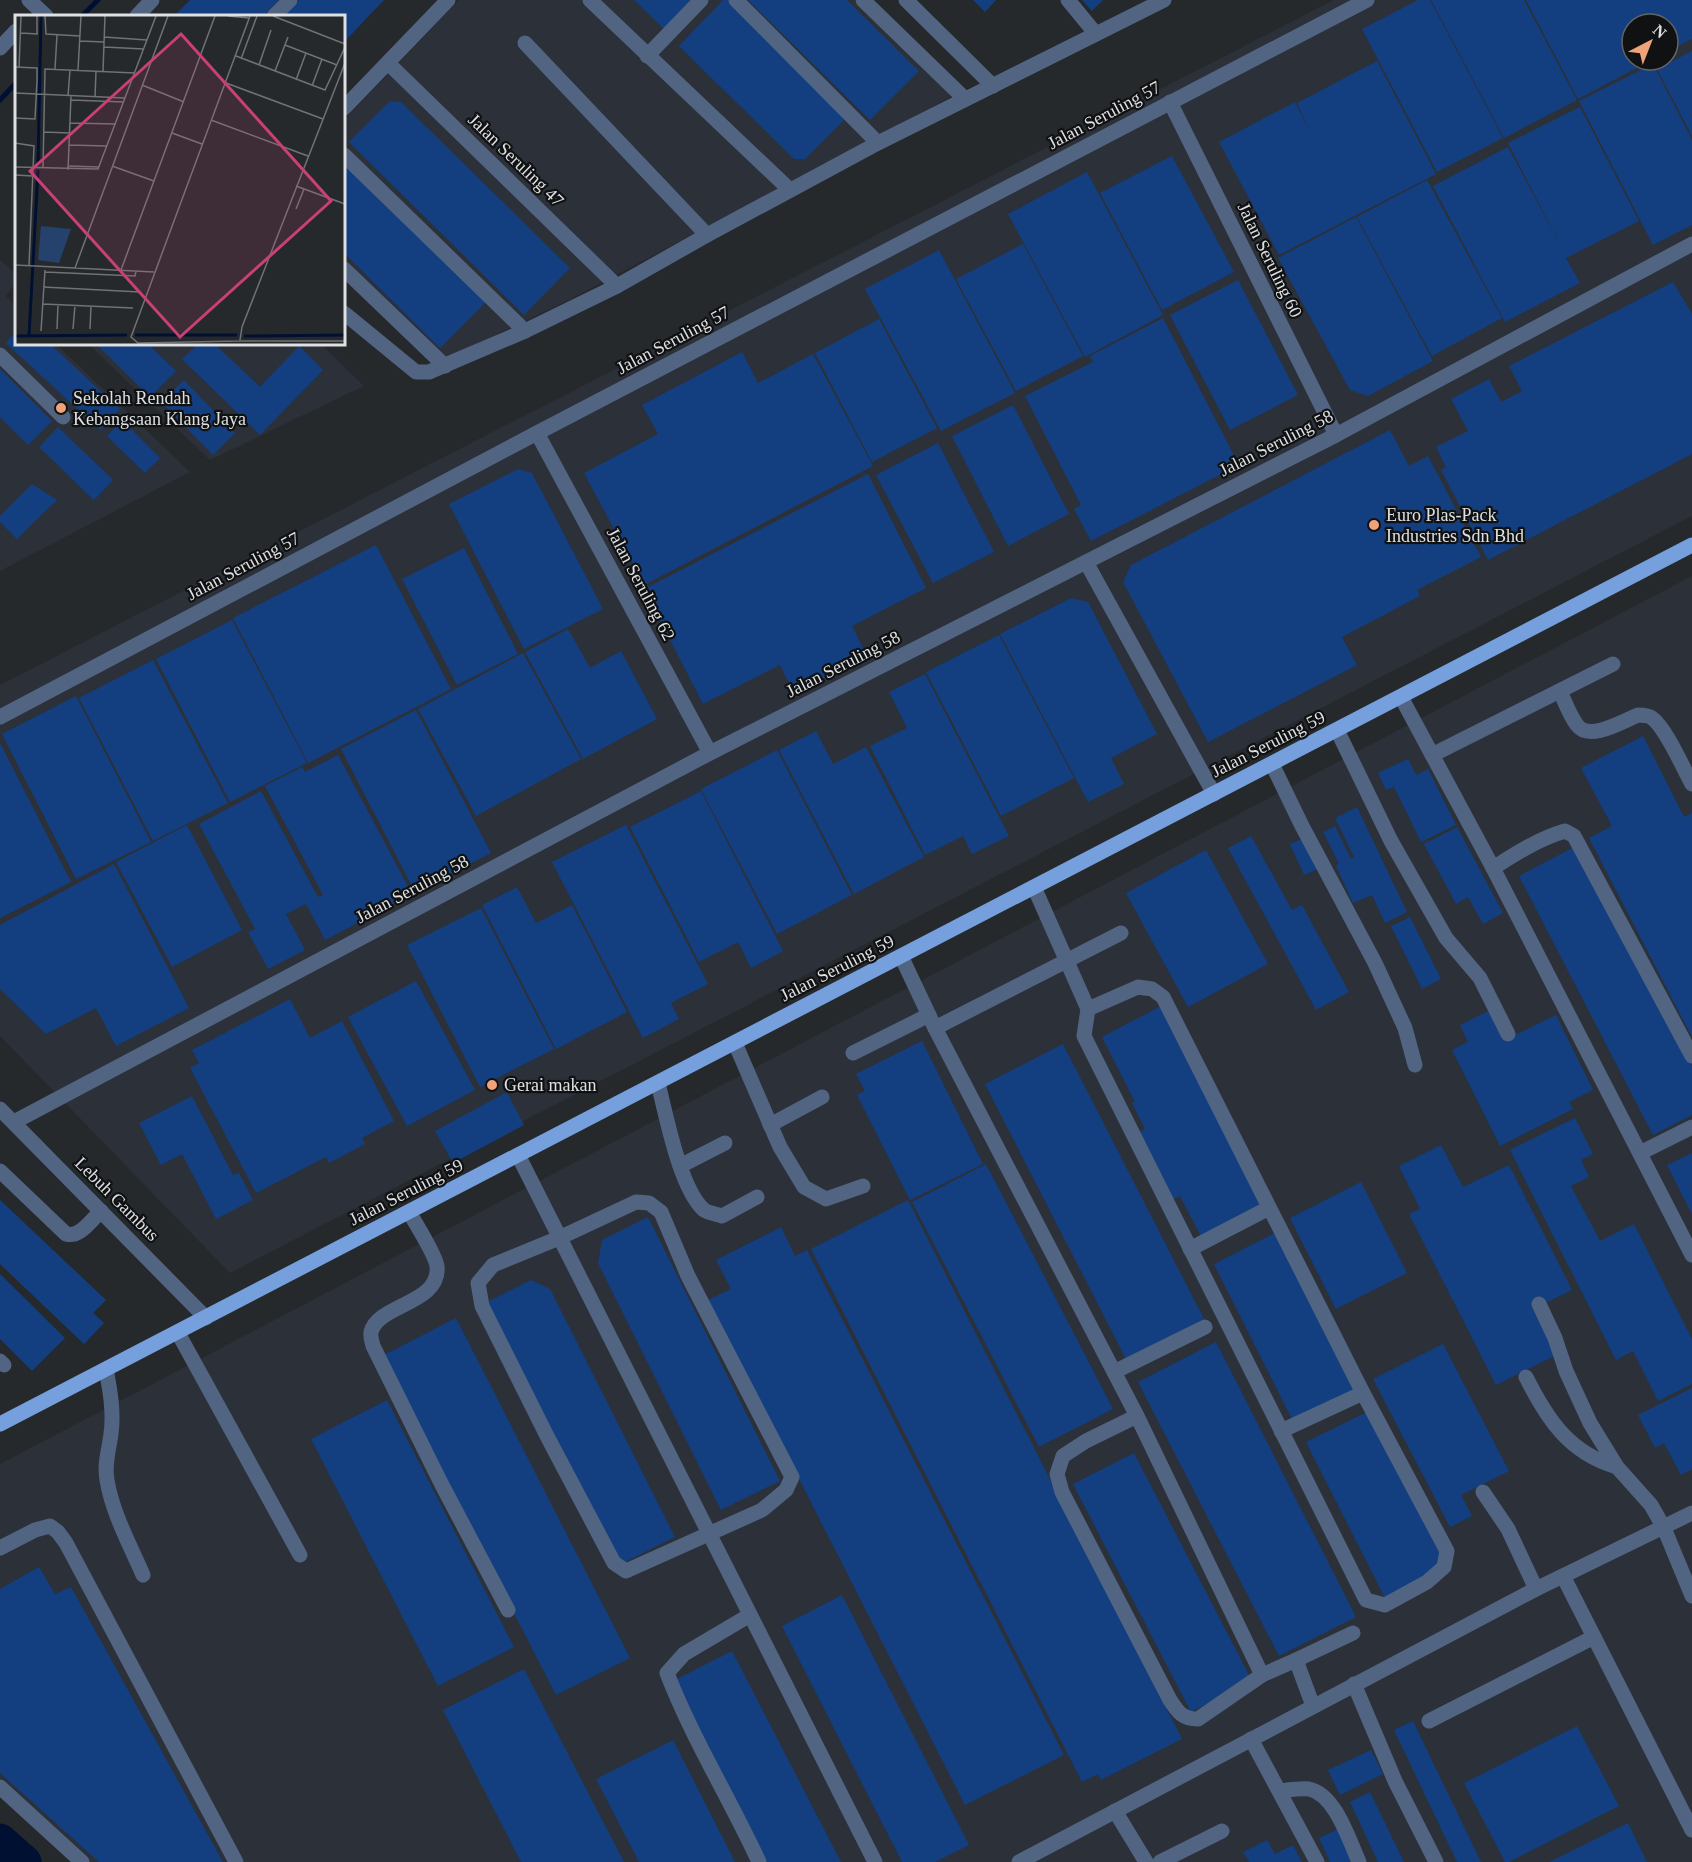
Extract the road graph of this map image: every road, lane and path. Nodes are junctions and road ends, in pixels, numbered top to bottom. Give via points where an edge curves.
1 (152, 0) edge
2 (290, 0) edge
3 (448, 0) edge
4 (590, 0) edge
5 (701, 0) edge
6 (736, 0) edge
7 (863, 0) edge
8 (906, 0) edge
9 (1068, 0) edge
10 (1164, 0) edge
11 (1367, 0) edge
12 (138, 15) edge
13 (275, 15) edge
14 (15, 32) edge
15 (1096, 34) junction
16 (525, 43) dead end
17 (0, 48) edge
18 (647, 56) junction
19 (388, 63) junction
20 (993, 86) junction
21 (964, 99) junction
22 (1170, 102) junction
23 (345, 107) edge
24 (878, 143) junction
25 (345, 156) edge
26 (790, 190) junction
27 (707, 235) junction
28 (1692, 244) edge
29 (345, 270) edge
30 (617, 286) junction
31 (345, 313) edge
32 (525, 331) junction
33 (0, 355) edge
34 (444, 366) junction
35 (63, 417) dead end
36 (537, 433) junction
37 (1336, 435) junction
38 (1692, 545) edge
39 (1086, 562) junction
40 (1613, 664) dead end
41 (1560, 691) junction
42 (1401, 697) junction
43 (0, 717) edge
44 (1337, 730) junction
45 (710, 753) junction
46 (1432, 755) junction
47 (1272, 764) junction
48 (1692, 784) edge
49 (1214, 794) junction
50 (1493, 868) junction
51 (1034, 887) junction
52 (1121, 933) dead end
53 (901, 956) junction
54 (1066, 961) junction
55 (1088, 1010) junction
56 (932, 1021) junction
57 (1508, 1034) dead end
58 (735, 1042) junction
59 (853, 1053) dead end
60 (1692, 1056) edge
61 (1415, 1065) dead end
62 (658, 1083) junction
63 (822, 1097) dead end
64 (0, 1109) edge
65 (14, 1122) junction
66 (770, 1125) junction
67 (1692, 1127) edge
68 (725, 1143) dead end
69 (1640, 1153) junction
70 (518, 1155) junction
71 (680, 1166) junction
72 (0, 1171) edge
73 (863, 1186) dead end
74 (757, 1197) dead end
75 (1269, 1208) junction
76 (101, 1211) junction
77 (409, 1212) junction
78 (560, 1238) junction
79 (1190, 1250) junction
80 (1692, 1255) edge
81 (1539, 1304) dead end
82 (206, 1318) junction
83 (1205, 1327) dead end
84 (178, 1333) junction
85 (106, 1369) junction
86 (1114, 1372) junction
87 (1526, 1377) dead end
88 (1363, 1393) junction
89 (1137, 1416) junction
90 (0, 1424) edge
91 (1281, 1431) junction
92 (1617, 1467) junction
93 (1483, 1492) dead end
94 (1692, 1513) edge
95 (1664, 1528) junction
96 (708, 1533) junction
97 (0, 1548) edge
98 (300, 1555) dead end
99 (143, 1575) dead end
100 (1563, 1576) junction
101 (1536, 1589) junction
102 (1692, 1596) edge
103 (508, 1610) dead end
104 (750, 1615) junction
105 (1353, 1633) dead end
106 (1594, 1637) junction
107 (1296, 1660) junction
108 (1262, 1675) junction
109 (1354, 1684) junction
110 (1313, 1706) junction
111 (1429, 1721) dead end
112 (1251, 1739) junction
113 (0, 1787) edge
114 (1280, 1791) junction
115 (1115, 1811) junction
116 (1692, 1830) edge
117 (1222, 1831) dead end
118 (1022, 1861) edge
119 (82, 1862) edge
120 (236, 1862) edge
121 (759, 1862) edge
122 (874, 1862) edge
123 (1146, 1862) edge
124 (1160, 1862) edge
125 (1317, 1862) edge
126 (1359, 1862) edge
127 (1436, 1862) edge

1 - 12 street
2 - 13 street
3 - 19 street
4 - 18 street
5 - 18 street
6 - 24 street
7 - 21 street
8 - 20 street
9 - 15 street
10 - 15 street
11 - 22 street, Jalan Seruling 57
14 - 17 street
15 - 20 street
16 - 27 street
18 - 26 street
19 - 23 street
19 - 30 street, Jalan Seruling 47
20 - 21 street
21 - 24 street
22 - 36 street, Jalan Seruling 57
22 - 37 street, Jalan Seruling 60
24 - 26 street
25 - 32 street
26 - 27 street
27 - 30 street
28 - 37 street, Jalan Seruling 58
29 - 34 street
30 - 32 street
31 - 34 street via 416,372
32 - 34 street
33 - 35 street
36 - 43 street, Jalan Seruling 57
36 - 45 street, Jalan Seruling 62
37 - 39 street, Jalan Seruling 58
38 - 42 main road, Jalan Seruling 59
39 - 45 street, Jalan Seruling 58
39 - 49 street
40 - 41 street
41 - 46 street
41 - 48 street via 1577,726 1584,732 1594,733 1638,715 1653,718
42 - 44 main road, Jalan Seruling 59
42 - 46 street
44 - 47 main road, Jalan Seruling 59
44 - 57 street via 1391,841 1446,938 1480,978
45 - 65 street, Jalan Seruling 58
46 - 50 street
47 - 49 main road, Jalan Seruling 59
47 - 61 street via 1375,963 1405,1028
49 - 51 main road, Jalan Seruling 59
50 - 60 street via 1549,836 1565,831 1574,836
50 - 69 street
51 - 53 main road, Jalan Seruling 59
51 - 54 street
52 - 54 street
53 - 56 street
53 - 58 main road, Jalan Seruling 59
54 - 55 street
54 - 56 street
55 - 75 street via 1138,987 1152,989 1163,997
55 - 79 street via 1084,1036
56 - 59 street
56 - 86 street
58 - 62 main road, Jalan Seruling 59
58 - 66 street
62 - 70 main road, Jalan Seruling 59
62 - 71 street
63 - 66 street
64 - 65 street, Lebuh Gambus
65 - 76 street, Lebuh Gambus
66 - 73 street via 804,1187 826,1198
67 - 69 street
68 - 71 street
69 - 80 street
70 - 77 main road, Jalan Seruling 59
70 - 78 street
71 - 74 street via 705,1211 722,1216
72 - 76 street via 66,1234 78,1233
75 - 79 street
75 - 88 street
76 - 82 street, Lebuh Gambus
77 - 82 main road, Jalan Seruling 59
77 - 103 street via 437,1265 436,1276 432,1288 376,1322 370,1334 442,1485
78 - 96 street
78 - 96 street via 636,1202 649,1203 661,1212 688,1276 792,1478 786,1490 762,1509
78 - 96 street via 493,1265 478,1283 482,1306 548,1438 614,1563 626,1571
79 - 91 street
81 - 92 street via 1590,1423
82 - 84 main road, Jalan Seruling 59
83 - 86 street
84 - 85 main road, Jalan Seruling 59
84 - 98 street
85 - 90 main road, Jalan Seruling 59
85 - 99 street via 112,1400 106,1479
86 - 89 street
87 - 92 street via 1541,1408 1562,1434 1584,1452
88 - 91 street
88 - 91 street via 1447,1551 1444,1567 1427,1582 1384,1605 1366,1599
89 - 108 street
89 - 108 street via 1063,1456 1057,1474 1062,1492 1180,1715 1198,1719
92 - 95 street via 1652,1505
93 - 101 street via 1508,1529
94 - 95 street
95 - 100 street
95 - 102 street
96 - 104 street
97 - 120 street via 35,1530 50,1526 58,1532
100 - 101 street
100 - 106 street
101 - 109 street
104 - 121 street via 684,1654 667,1673
104 - 122 street
105 - 107 street
106 - 111 street
106 - 116 street
107 - 108 street
107 - 110 street
109 - 110 street
109 - 127 street
110 - 112 street
112 - 114 street
112 - 115 street
113 - 119 street
114 - 125 street
114 - 126 street via 1309,1789 1323,1796 1335,1809
115 - 118 street
115 - 123 street
117 - 124 street

